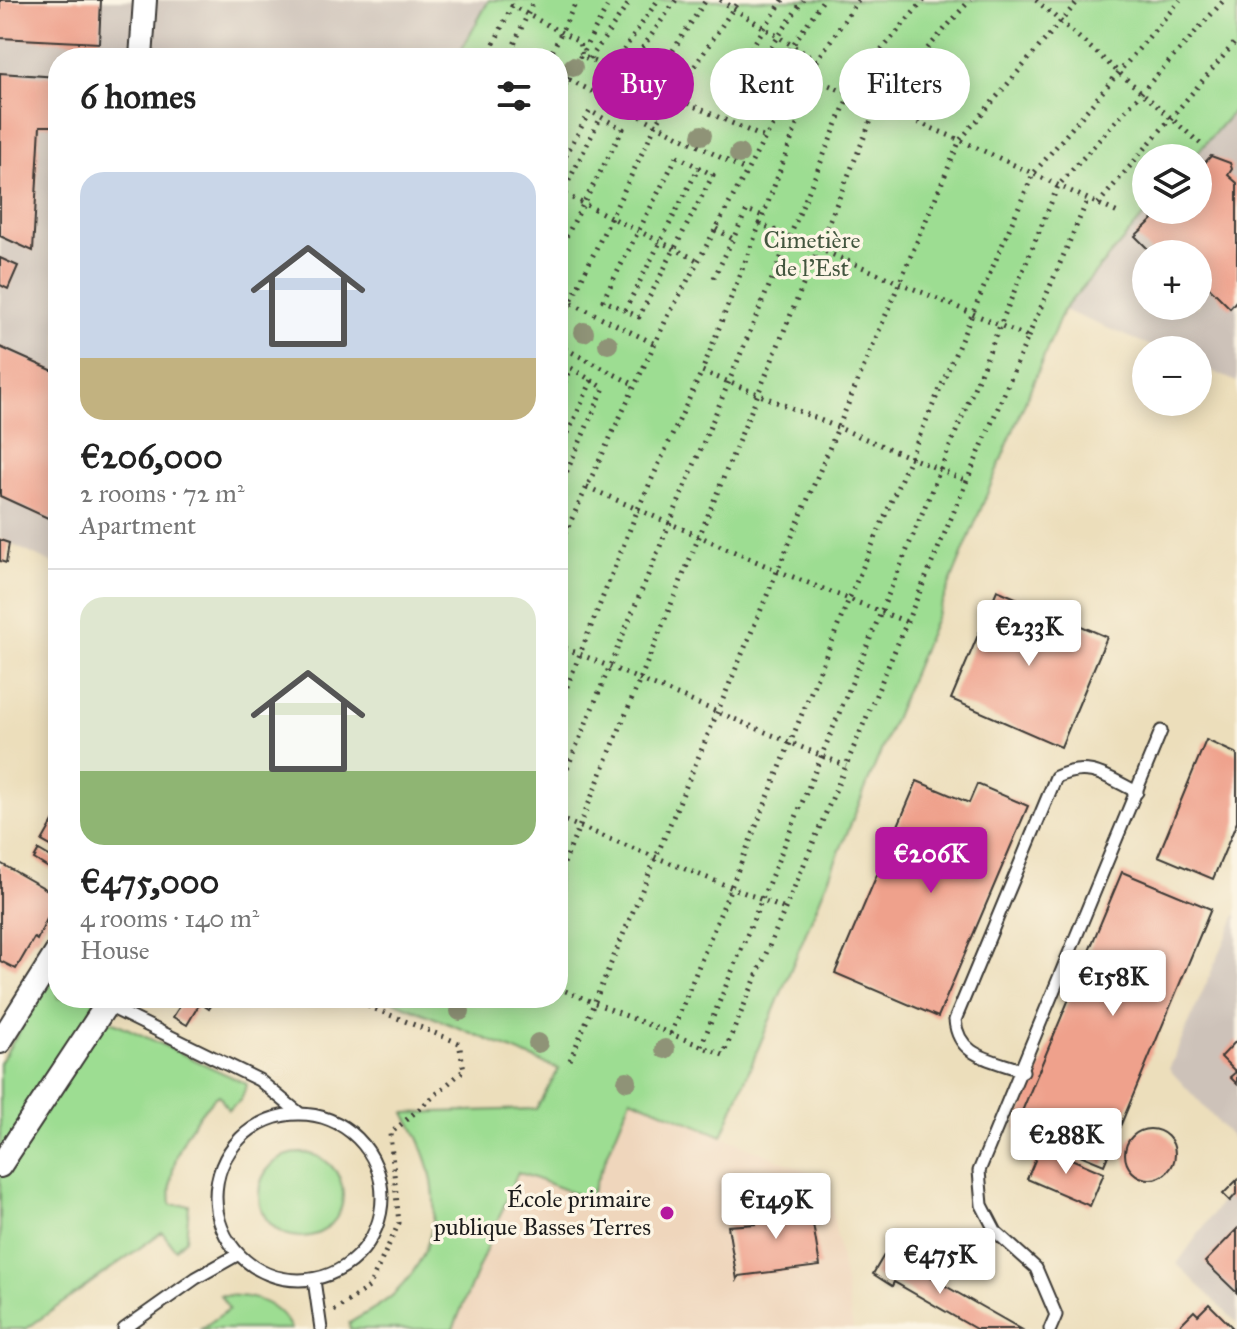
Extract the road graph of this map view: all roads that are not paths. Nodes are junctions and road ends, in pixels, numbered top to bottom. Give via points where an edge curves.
1 (145, 0) edge
2 (142, 48) edge
3 (1161, 731) dead end
4 (1137, 792) junction
5 (48, 966) edge
6 (105, 1008) edge
7 (121, 1008) edge
8 (0, 1042) edge
9 (1023, 1071) junction
10 (299, 1113) junction
11 (0, 1166) edge
12 (237, 1255) junction
13 (314, 1280) junction
14 (320, 1325) edge
15 (124, 1329) edge
16 (1050, 1329) edge

1 - 2 street
3 - 4 lane
4 - 9 lane
4 - 9 lane via 1093,770 1073,768 1056,777 960,1005 956,1037 964,1048
5 - 8 street
6 - 11 street
7 - 10 lane via 259,1080
9 - 16 lane via 979,1171 982,1205 996,1232 1036,1268 1056,1315
10 - 12 lane via 272,1118 247,1131 228,1151 217,1177 215,1204 222,1231
10 - 13 lane via 326,1118 350,1131 369,1151 382,1190 377,1230 362,1253 340,1271
12 - 13 lane via 286,1280
12 - 15 lane
13 - 14 lane

